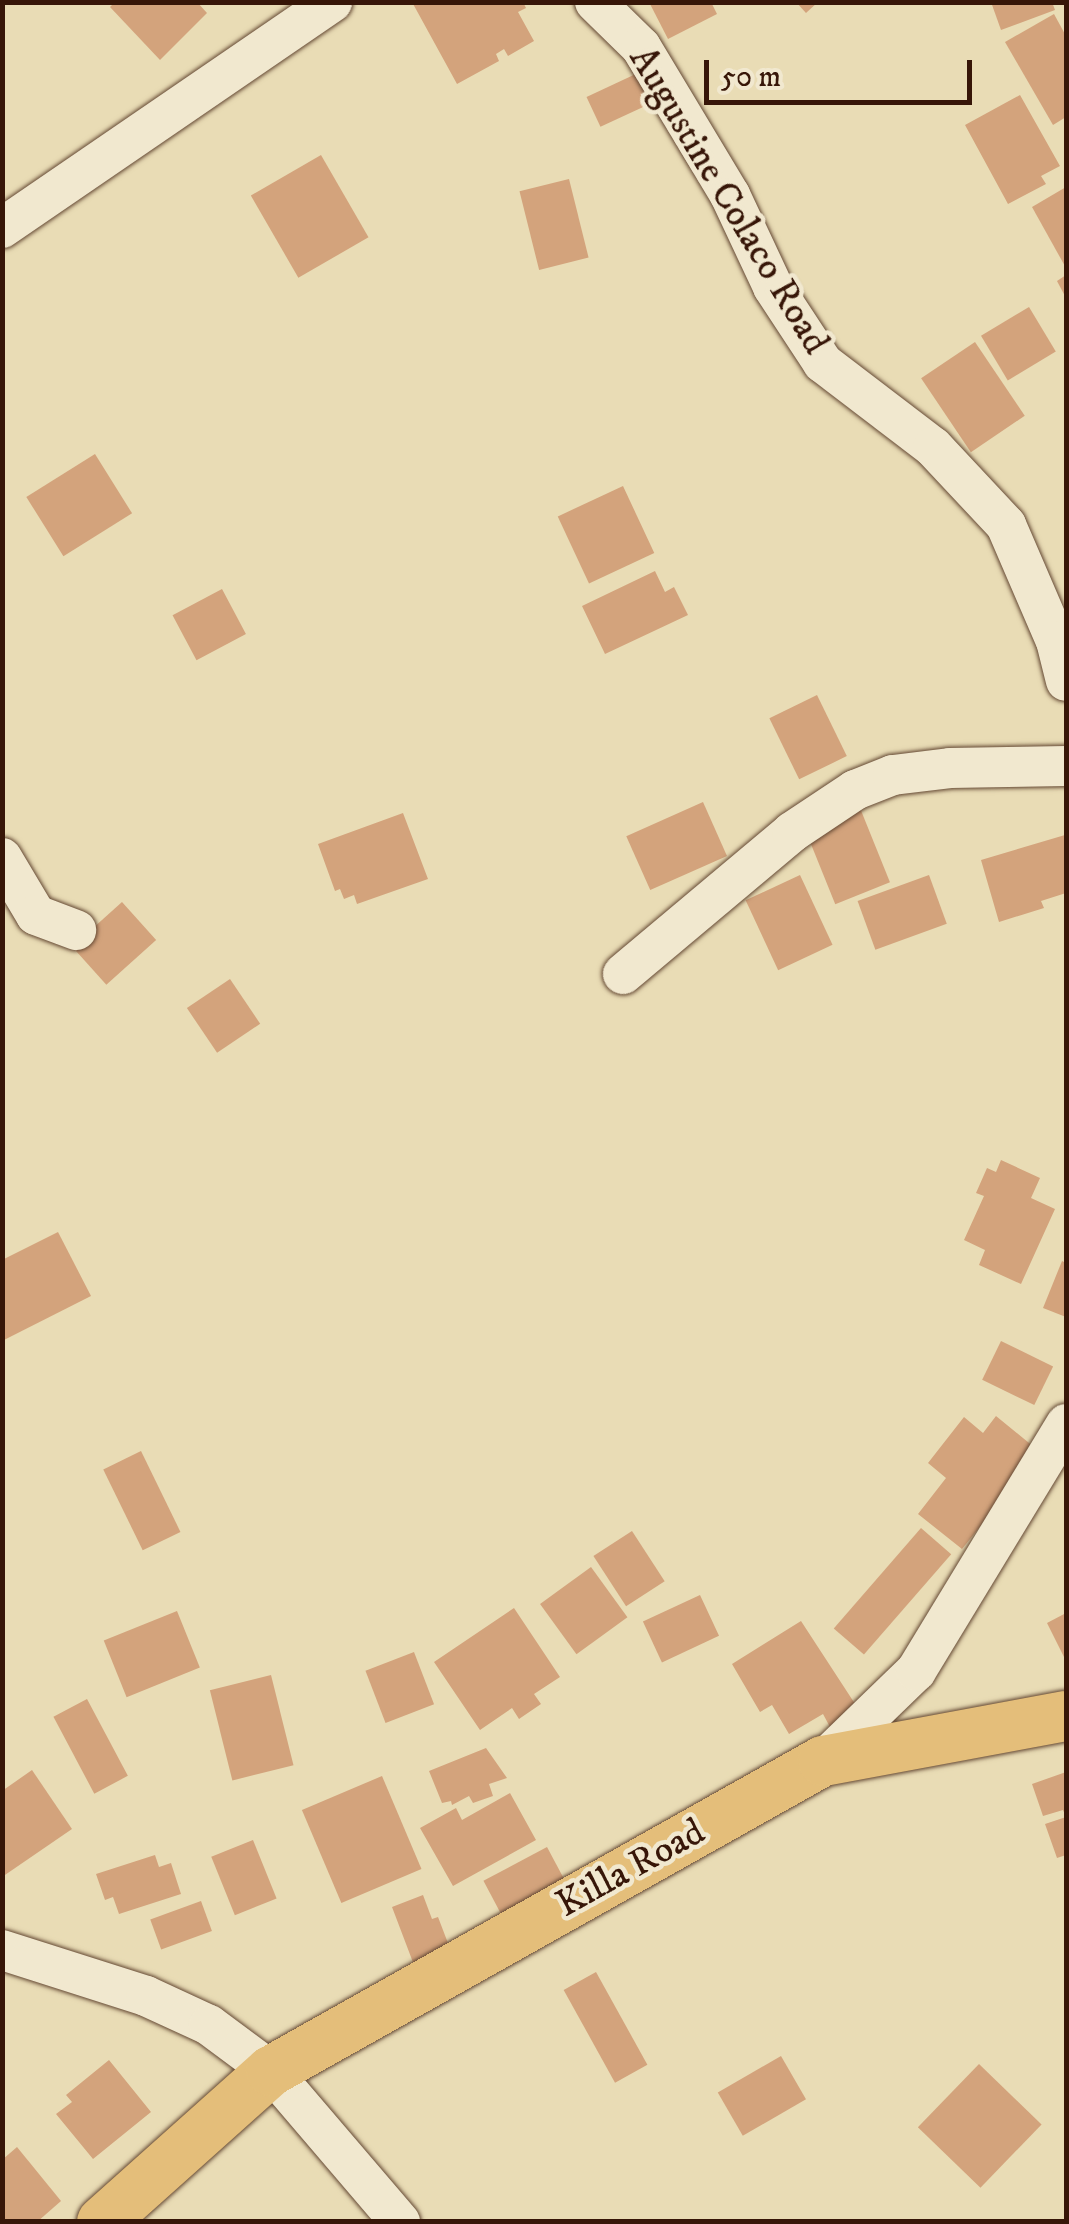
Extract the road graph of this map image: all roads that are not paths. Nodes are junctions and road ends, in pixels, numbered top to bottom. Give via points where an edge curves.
1 (332, 2) edge
2 (595, 2) edge
3 (2, 228) edge
4 (1055, 609) edge
5 (1066, 681) edge
6 (1066, 766) edge
7 (2, 858) edge
8 (76, 930) dead end
9 (623, 974) dead end
10 (1066, 1424) edge
11 (1066, 1716) edge
12 (823, 1761) junction
13 (2, 1950) edge
14 (271, 2071) junction
15 (102, 2222) edge
16 (400, 2222) edge

1 - 3 street
2 - 4 street, Augustine Colaco Road via 641,47 730,194 773,288 823,363 934,447 1006,526
4 - 5 street, Augustine Colaco Road
6 - 9 street via 950,768 893,775 855,790 792,832
7 - 8 street via 36,915
10 - 12 street, Killa Road via 916,1671
11 - 12 main road
12 - 14 main road, Killa Road
13 - 14 street via 146,1996 209,2025
14 - 15 main road, Killa Road
14 - 16 street

